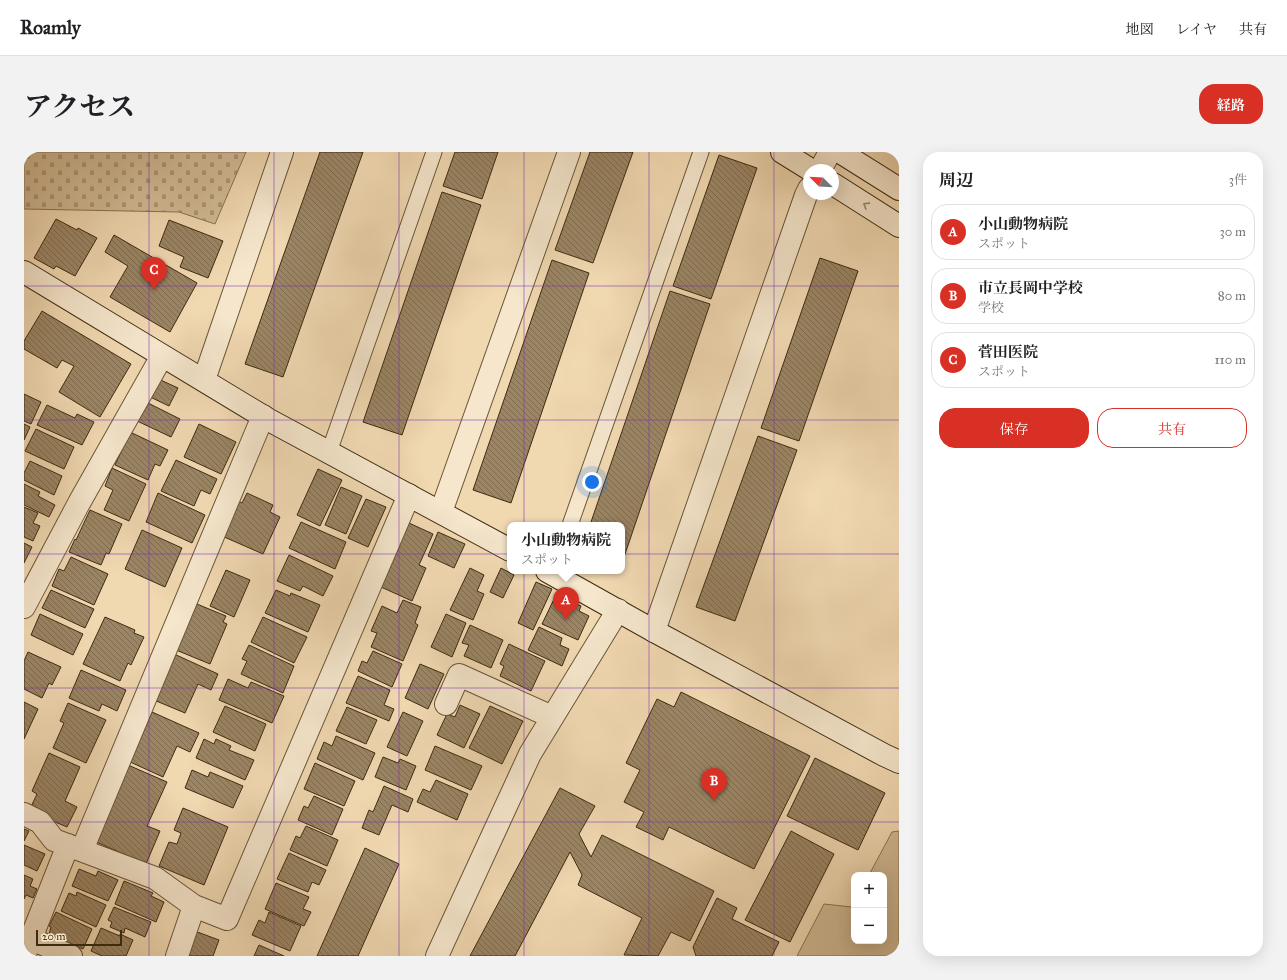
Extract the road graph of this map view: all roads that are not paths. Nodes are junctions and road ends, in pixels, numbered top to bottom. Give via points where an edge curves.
1 (282, 152) edge
2 (434, 152) edge
3 (569, 152) edge
4 (701, 152) edge
5 (782, 152) edge
6 (830, 152) edge
7 (840, 152) edge
8 (823, 164) edge
9 (803, 165) edge
10 (839, 188) edge
11 (899, 189) edge
12 (804, 200) edge
13 (899, 226) edge
14 (24, 272) edge
15 (162, 356) junction
16 (204, 380) junction
17 (263, 416) junction
18 (329, 452) junction
19 (409, 495) junction
20 (441, 512) junction
21 (571, 522) edge
22 (507, 548) edge
23 (555, 574) edge
24 (27, 594) edge
25 (618, 610) junction
26 (654, 631) junction
27 (446, 704) dead end
28 (552, 717) junction
29 (899, 762) edge
30 (24, 814) edge
31 (75, 847) junction
32 (194, 906) junction
33 (28, 947) edge
34 (71, 956) edge
35 (177, 956) edge
36 (437, 956) edge

1 - 16 street
2 - 18 lane
3 - 20 street
4 - 21 lane
5 - 9 street
6 - 8 street
7 - 11 street
13 -> 10 street
12 - 26 street
14 - 15 street
15 - 16 street
15 - 24 street
16 - 17 street
17 - 18 street
17 - 31 street
18 - 19 street
19 - 20 street
19 - 32 street via 227,919
20 - 22 street
23 - 25 street
25 - 26 street
25 - 28 street
26 - 29 street
27 - 28 street via 459,676
28 - 36 street via 530,754
30 - 31 street via 40,822 54,840
31 - 32 street via 155,878
31 - 33 street
32 - 35 street
33 - 34 street

